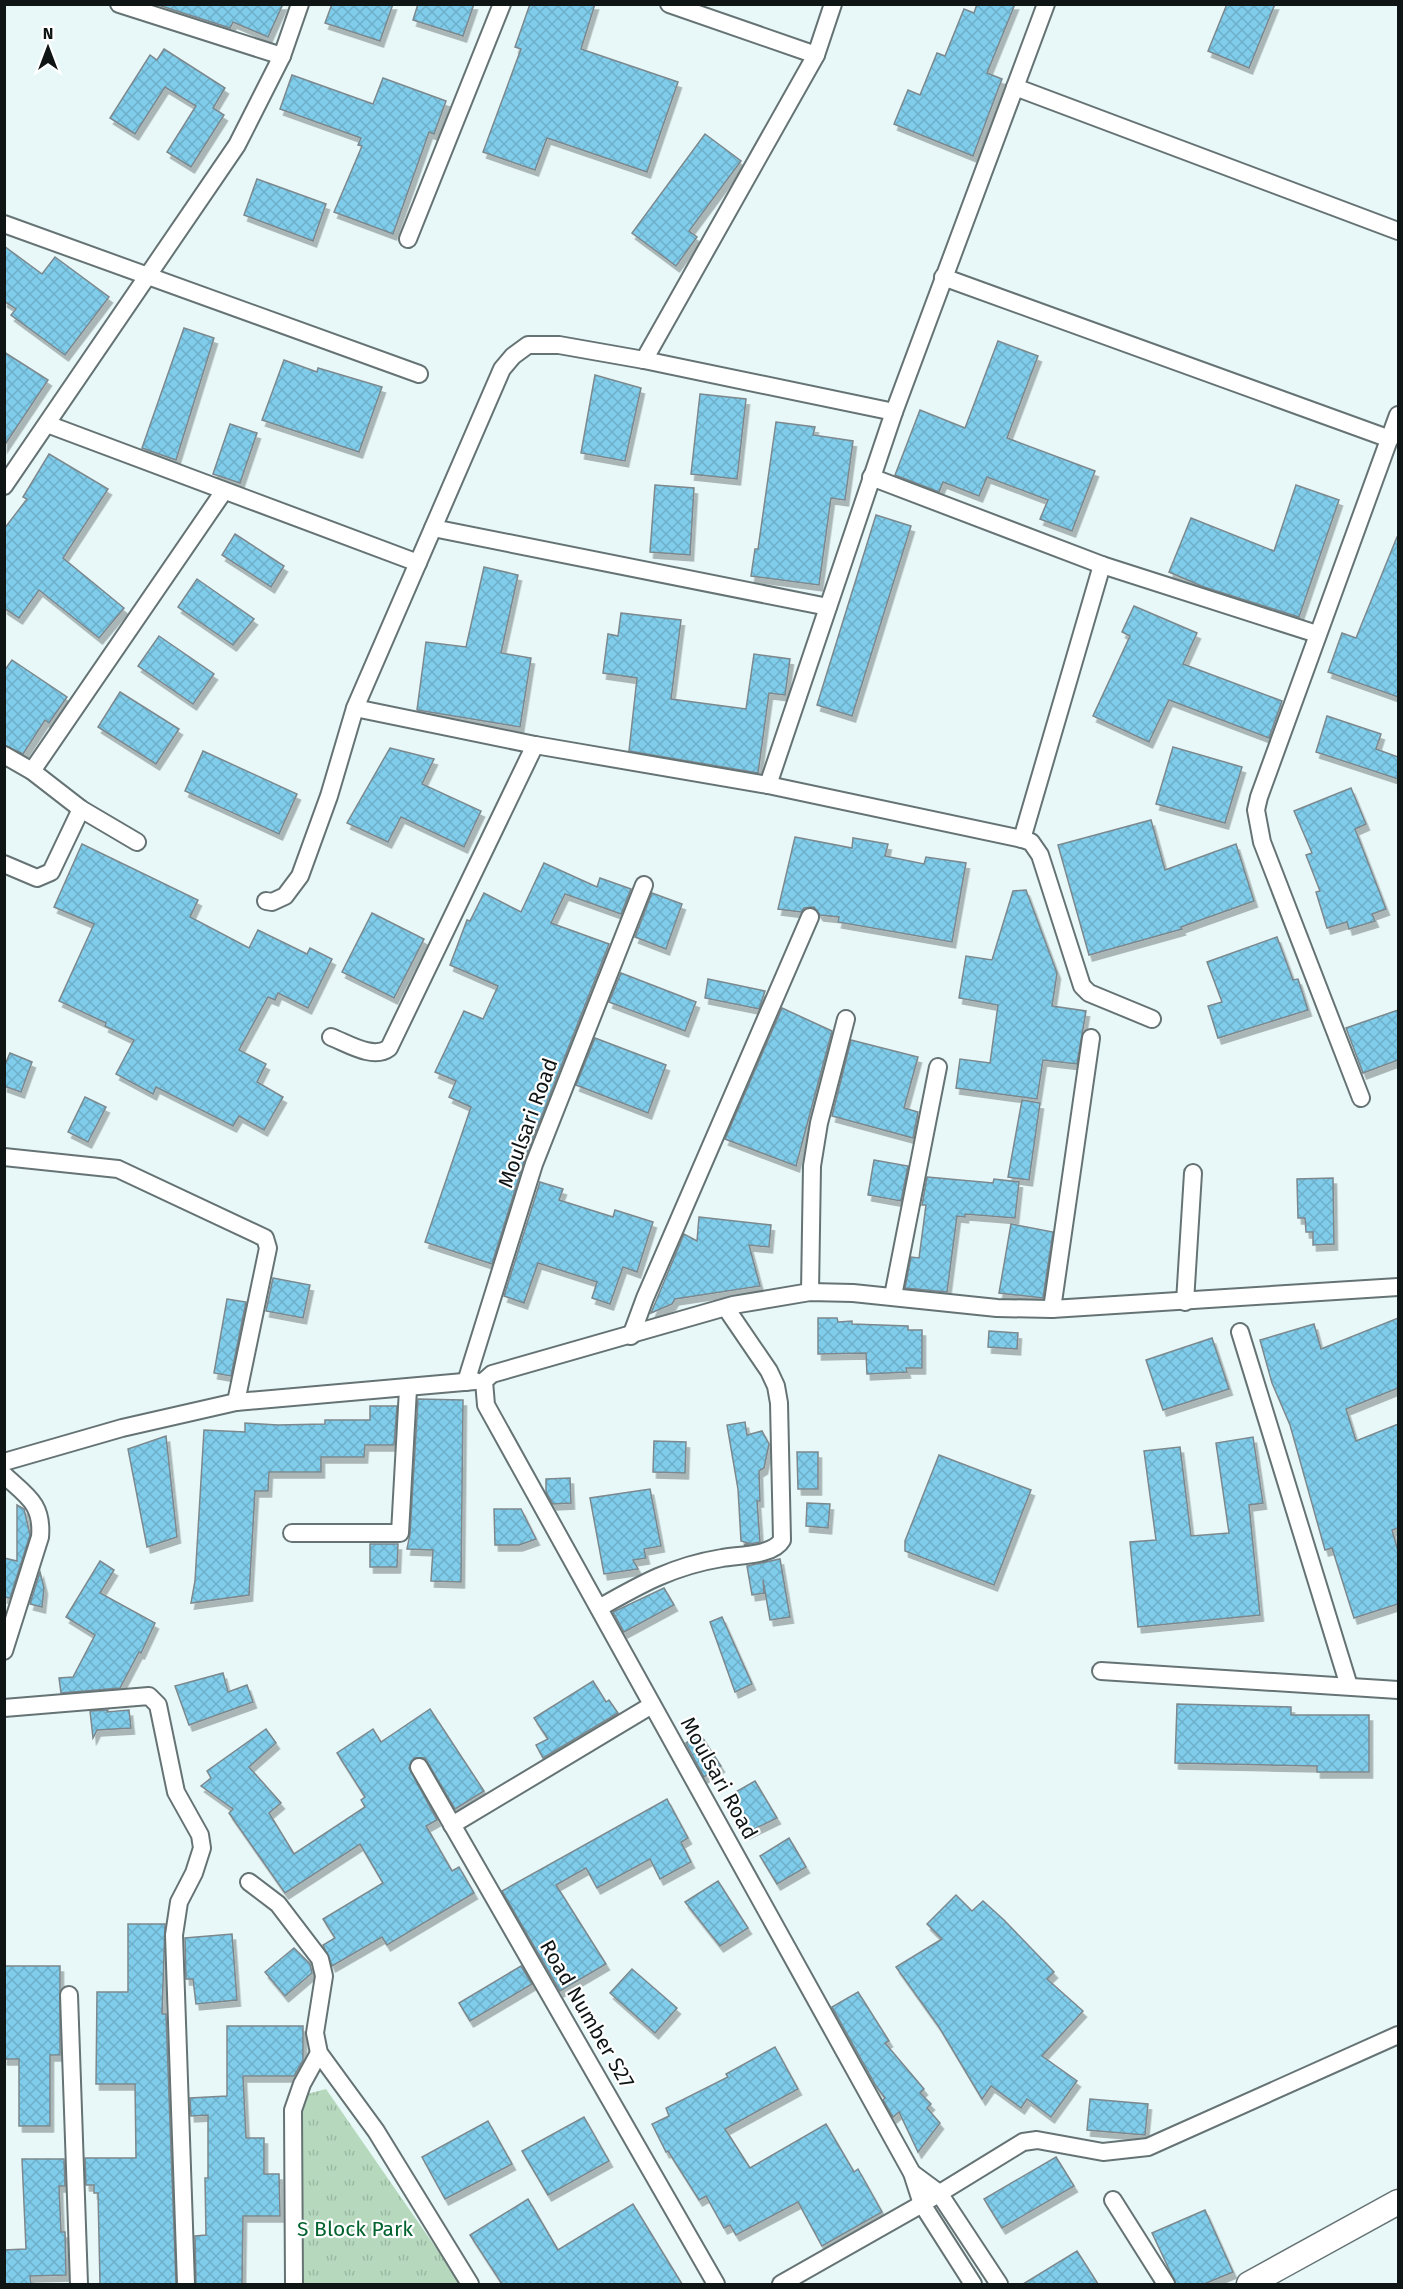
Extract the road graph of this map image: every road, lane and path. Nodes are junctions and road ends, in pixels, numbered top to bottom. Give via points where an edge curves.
1 (119, 4) edge
2 (300, 4) edge
3 (502, 4) edge
4 (669, 4) edge
5 (833, 4) edge
6 (1046, 4) edge
7 (816, 55) junction
8 (282, 56) junction
9 (1015, 87) junction
10 (4, 224) edge
11 (1398, 231) edge
12 (408, 238) dead end
13 (147, 276) junction
14 (943, 277) junction
15 (644, 360) junction
16 (419, 374) dead end
17 (894, 412) junction
18 (1398, 415) edge
19 (47, 424) junction
20 (1390, 439) junction
21 (871, 477) junction
22 (4, 486) edge
23 (224, 491) junction
24 (433, 528) junction
25 (418, 563) junction
26 (1102, 565) junction
27 (828, 607) junction
28 (1317, 634) junction
29 (355, 708) junction
30 (535, 745) junction
31 (4, 755) edge
32 (32, 771) junction
33 (768, 785) junction
34 (81, 809) junction
35 (1022, 839) junction
36 (137, 842) dead end
37 (4, 864) edge
38 (644, 885) dead end
39 (266, 901) dead end
40 (810, 917) dead end
41 (846, 1019) dead end
42 (1152, 1019) dead end
43 (331, 1036) dead end
44 (1091, 1038) dead end
45 (938, 1067) dead end
46 (1361, 1098) dead end
47 (4, 1157) edge
48 (1192, 1173) dead end
49 (1398, 1287) edge
50 (810, 1292) junction
51 (893, 1296) junction
52 (1185, 1302) junction
53 (726, 1308) junction
54 (1052, 1309) junction
55 (1240, 1332) dead end
56 (631, 1336) junction
57 (484, 1380) junction
58 (466, 1382) junction
59 (408, 1389) junction
60 (236, 1402) junction
61 (4, 1462) edge
62 (4, 1476) edge
63 (292, 1533) dead end
64 (599, 1608) junction
65 (4, 1651) edge
66 (1101, 1671) dead end
67 (1349, 1686) junction
68 (1398, 1690) edge
69 (652, 1705) junction
70 (4, 1708) edge
71 (419, 1767) dead end
72 (452, 1825) junction
73 (249, 1882) dead end
74 (69, 1995) dead end
75 (1398, 2035) edge
76 (319, 2053) junction
77 (912, 2173) junction
78 (939, 2193) junction
79 (1113, 2200) dead end
80 (1398, 2202) edge
81 (922, 2204) junction
82 (79, 2284) edge
83 (186, 2284) edge
84 (294, 2284) edge
85 (470, 2284) edge
86 (716, 2284) edge
87 (781, 2284) edge
88 (973, 2284) edge
89 (999, 2284) edge
90 (1166, 2284) edge
91 (1251, 2284) edge

1 - 8 street
2 - 8 street
3 - 12 street
4 - 7 street
5 - 7 street
6 - 9 street
7 - 15 street
8 - 13 street via 237,145
9 - 11 street
9 - 14 street
10 - 13 street
13 - 16 street
13 - 19 street
14 - 17 street
14 - 20 street
15 - 17 street
15 - 24 street via 542,343 528,345 513,356 502,369
17 - 21 street
18 - 20 street
19 - 22 street
19 - 23 street
20 - 28 street
21 - 26 street
21 - 27 street
23 - 25 street
23 - 32 street
24 - 25 street
24 - 27 street
25 - 29 street
26 - 28 street
26 - 35 street
27 - 33 street
28 - 46 street via 1256,810 1262,842
29 - 30 street
29 - 39 street via 300,876 280,900
30 - 33 street
30 - 43 street via 389,1048 372,1053
31 - 32 street
32 - 34 street
33 - 35 street
34 - 36 street
34 - 37 street via 51,872 37,878
35 - 42 street via 1031,842 1040,855 1082,986 1089,993
38 - 58 street, Moulsari Road via 534,1164
40 - 56 street
41 - 50 street via 812,1166
44 - 54 street
45 - 51 street
47 - 60 street via 118,1169 265,1238 268,1248
48 - 52 street
49 - 52 street
50 - 51 street
50 - 53 street
51 - 54 street via 997,1308
52 - 54 street
53 - 56 street
53 - 64 street via 776,1386 782,1540 776,1547 758,1552 673,1569
55 - 67 street
56 - 57 street via 492,1374
57 - 58 street
57 - 64 street, Moulsari Road via 486,1405
58 - 59 street
59 - 60 street
59 - 63 street via 400,1533
60 - 61 street via 122,1428
62 - 65 street via 36,1505 41,1515 40,1537
64 - 69 street, Moulsari Road
66 - 67 street
67 - 68 street
69 - 72 street
69 - 77 street, Moulsari Road
70 - 83 street via 149,1696 158,1705 176,1792 200,1835 201,1855 179,1902 174,1935
71 - 72 street, Road Number S27
72 - 86 street, Road Number S27
73 - 76 street via 278,1904 320,1959 324,1976 315,2032
74 - 82 street
75 - 78 street via 1148,2147 1103,2152 1037,2140 1023,2142
76 - 84 street via 293,2110
76 - 85 street via 376,2131
77 - 78 street, Moulsari Road
77 - 81 street, Moulsari Road
78 - 81 street
78 - 89 street, Moulsari Road
79 - 90 street
80 - 91 street
81 - 87 street
81 - 88 street, Moulsari Road

